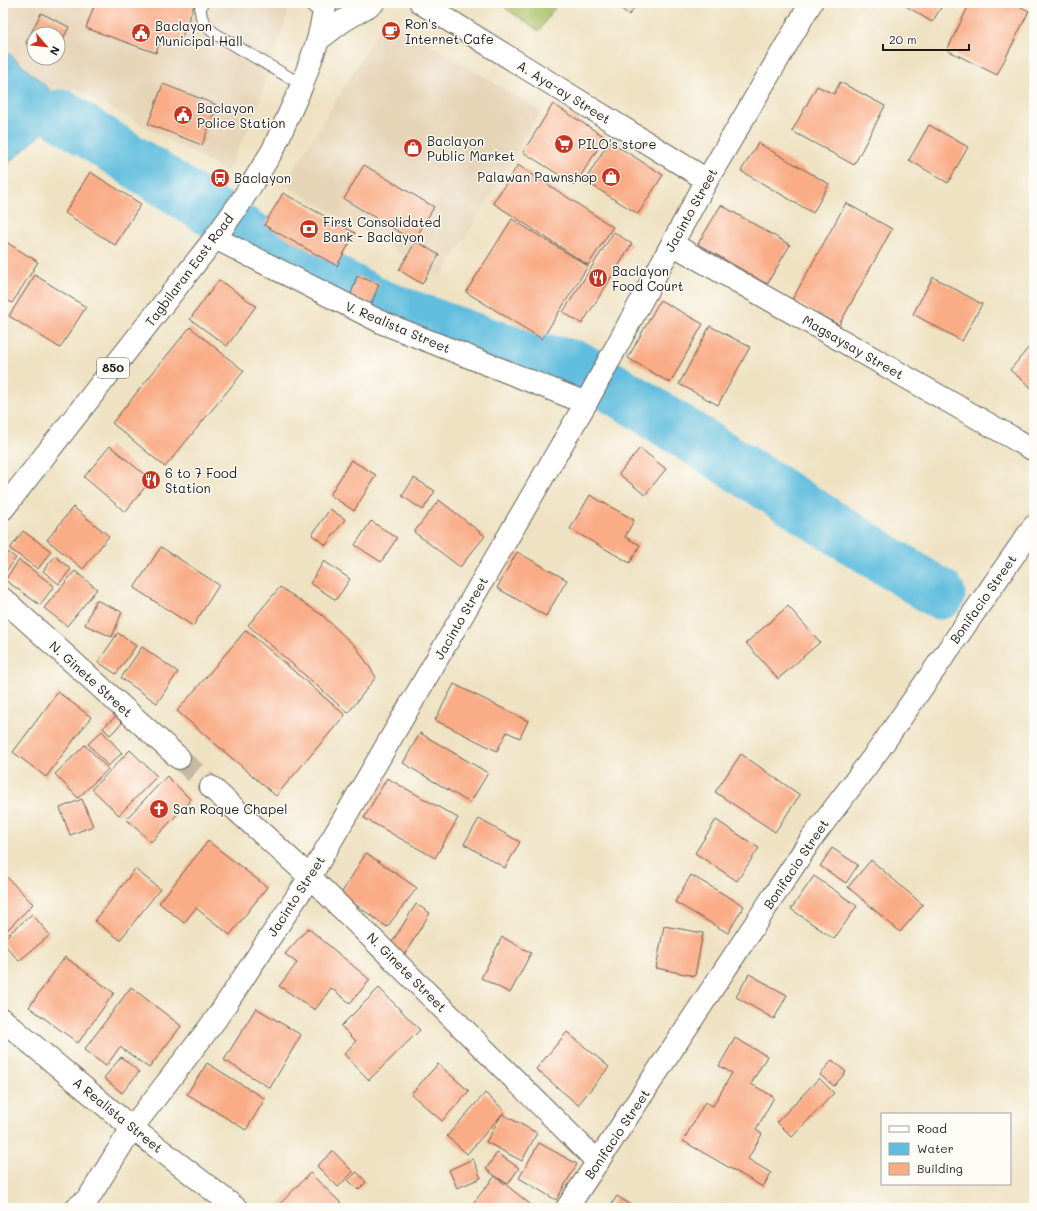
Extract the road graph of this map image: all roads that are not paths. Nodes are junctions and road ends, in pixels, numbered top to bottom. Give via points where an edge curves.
1 (202, 3) edge
2 (373, 3) edge
3 (421, 3) edge
4 (811, 3) edge
5 (319, 7) edge
6 (318, 40) junction
7 (302, 85) junction
8 (707, 180) junction
9 (219, 232) junction
10 (672, 244) junction
11 (590, 396) junction
12 (1034, 450) edge
13 (3, 509) edge
14 (1034, 526) edge
15 (3, 599) edge
16 (179, 758) tunnel mouth
17 (211, 787) tunnel mouth
18 (310, 877) junction
19 (3, 1020) edge
20 (132, 1128) junction
21 (598, 1162) junction
22 (76, 1208) edge
23 (236, 1208) edge
24 (567, 1208) edge

1 - 7 lane via 200,8 204,23 214,33
2 - 6 street
3 - 8 street, A. Aya-ay Street
4 - 8 street, Jacinto Street
5 - 6 street, Tagbilaran East Road / 850
6 - 7 street, Tagbilaran East Road / 850
7 - 9 street, Tagbilaran East Road / 850 via 273,150
8 - 10 street, Jacinto Street
9 - 11 street, V. Realista Street via 384,323
9 - 13 street, Tagbilaran East Road / 850
10 - 11 street, Jacinto Street
10 - 12 street, Magsaysay Street
11 - 18 street, Jacinto Street
14 - 21 street, Bonifacio Street via 880,748 812,838
15 - 16 street, N. Ginete Street
17 - 18 street, N. Ginete Street
18 - 20 street, Jacinto Street via 216,1019
18 - 21 street, N. Ginete Street
19 - 20 street, A Realista Street
20 - 22 street, Jacinto Street via 88,1199
20 - 23 street, A Realista Street
21 - 24 street, Bonifacio Street

